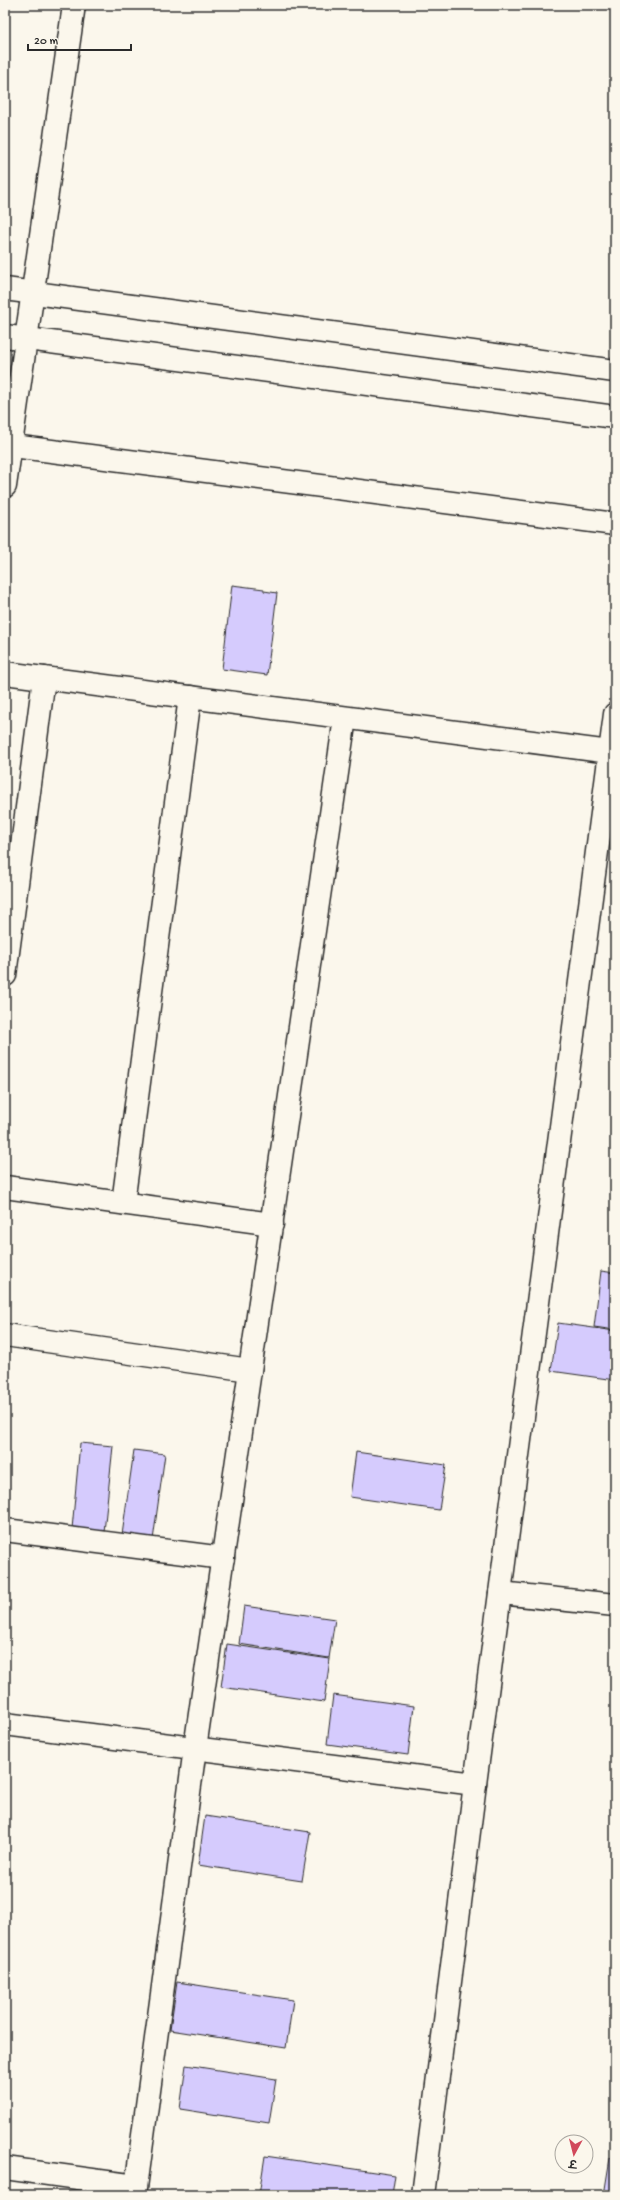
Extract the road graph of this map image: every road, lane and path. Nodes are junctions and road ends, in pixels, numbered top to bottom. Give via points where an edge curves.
1 (74, 5) edge
2 (5, 289) edge
3 (33, 293) junction
4 (5, 336) edge
5 (26, 339) junction
6 (615, 371) edge
7 (615, 417) edge
8 (8, 445) edge
9 (5, 486) edge
10 (615, 524) edge
11 (5, 673) edge
12 (44, 678) junction
13 (190, 697) junction
14 (615, 714) edge
15 (345, 718) junction
16 (610, 752) junction
17 (5, 975) edge
18 (5, 1187) edge
19 (124, 1203) junction
20 (272, 1224) junction
21 (5, 1335) edge
22 (250, 1370) junction
23 (5, 1530) edge
24 (223, 1558) junction
25 (500, 1593) junction
26 (615, 1605) edge
27 (5, 1724) edge
28 (195, 1748) junction
29 (475, 1784) junction
30 (5, 2168) edge
31 (135, 2191) edge
32 (423, 2195) edge

1 - 3 street
2 - 3 street
3 - 5 street
3 - 6 street
4 - 5 street
5 - 7 street
5 - 8 street
8 - 9 street
8 - 10 street
11 - 12 street
12 - 13 street
12 - 17 street
13 - 15 street
13 - 19 street
14 - 16 street
15 - 16 street
15 - 20 street
16 - 25 street
18 - 19 street
19 - 20 street
20 - 22 street
21 - 22 street
22 - 24 street
23 - 24 street
24 - 28 street
25 - 26 street
25 - 29 street
27 - 28 street
28 - 29 street
28 - 31 street
29 - 32 street
30 - 31 street

